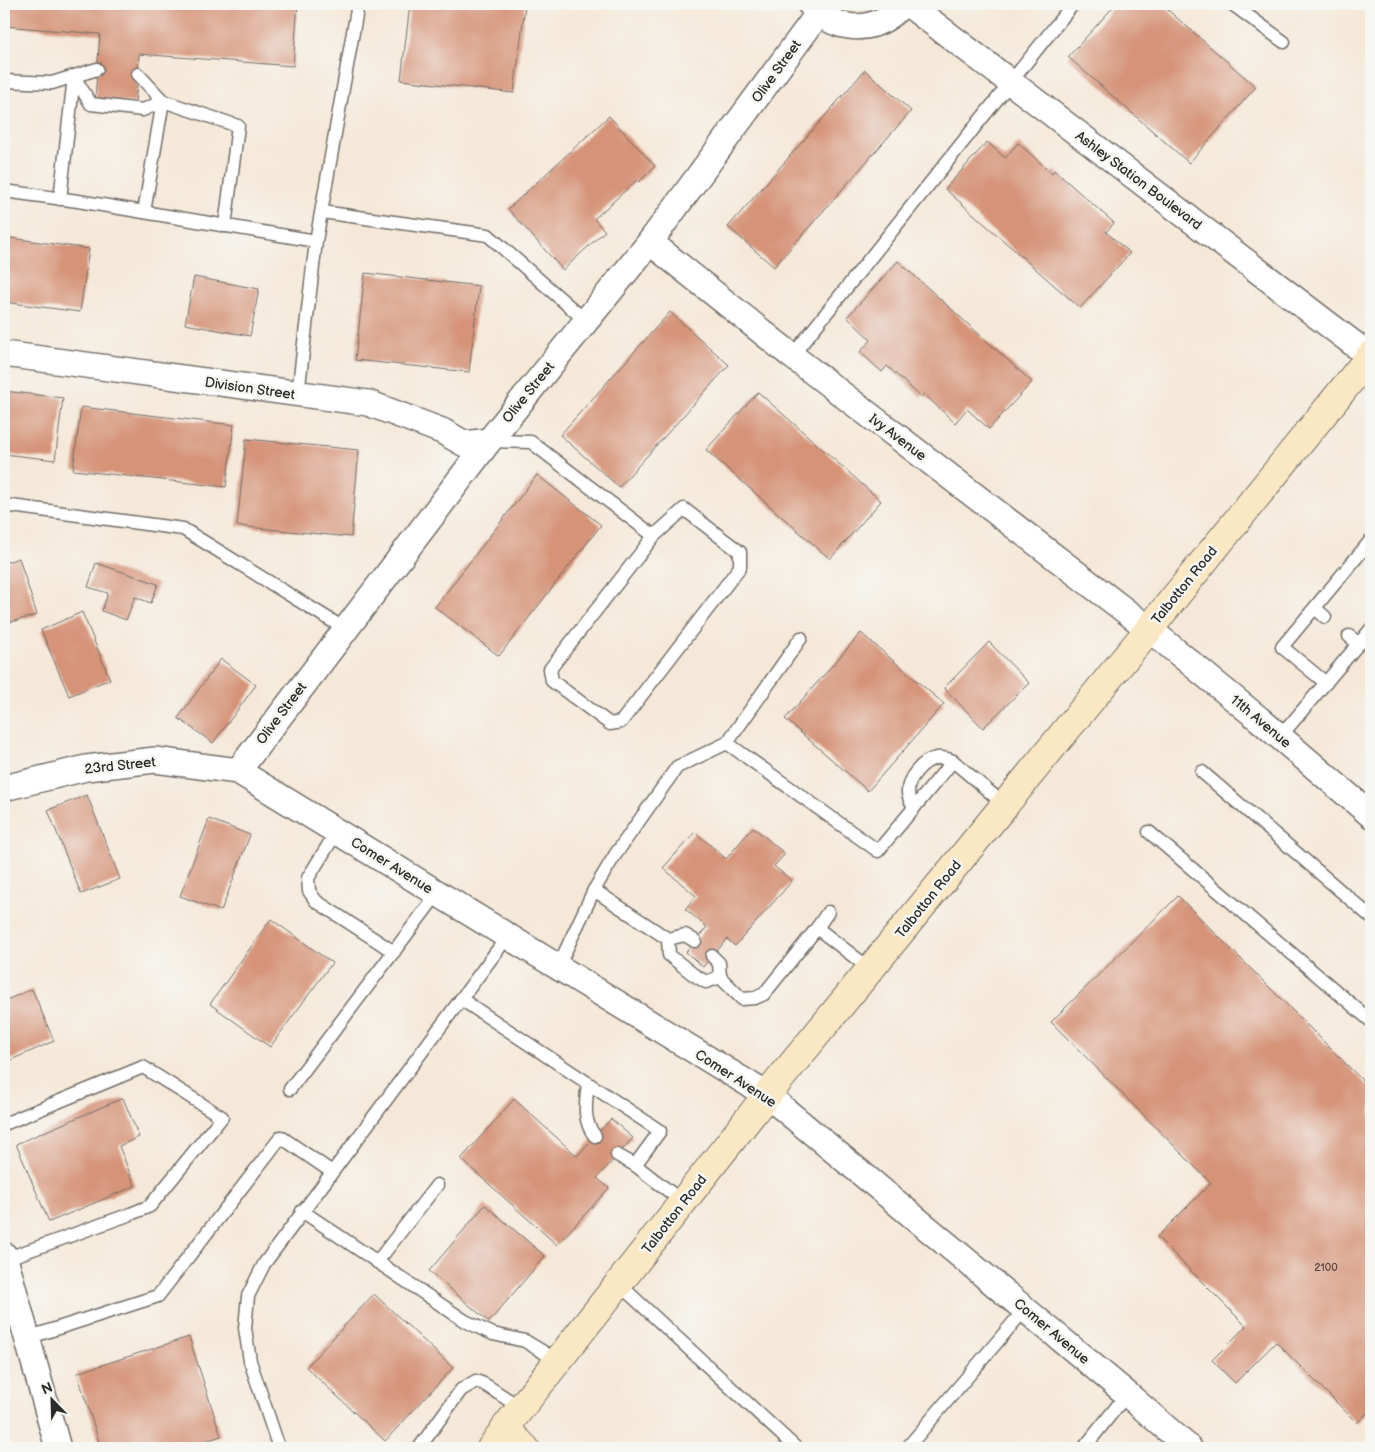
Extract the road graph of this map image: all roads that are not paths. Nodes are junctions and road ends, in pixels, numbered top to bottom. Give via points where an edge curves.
1 (358, 4) edge
2 (902, 4) edge
3 (908, 4) edge
4 (1073, 4) edge
5 (1232, 4) edge
6 (814, 9) edge
7 (1284, 42) dead end
8 (97, 69) dead end
9 (138, 74) dead end
10 (74, 77) junction
11 (4, 81) edge
12 (1010, 82) junction
13 (163, 101) junction
14 (4, 191) edge
15 (60, 199) junction
16 (144, 212) junction
17 (322, 212) junction
18 (226, 226) junction
19 (316, 241) junction
20 (650, 242) junction
21 (586, 321) junction
22 (4, 354) edge
23 (792, 356) junction
24 (1371, 356) edge
25 (298, 394) junction
26 (489, 441) junction
27 (4, 505) edge
28 (654, 536) junction
29 (1371, 540) edge
30 (1342, 576) junction
31 (1352, 584) dead end
32 (1315, 608) junction
33 (1325, 616) dead end
34 (345, 629) junction
35 (1149, 629) junction
36 (1371, 629) edge
37 (800, 638) dead end
38 (1326, 683) junction
39 (1280, 737) junction
40 (727, 743) junction
41 (953, 761) junction
42 (238, 771) junction
43 (1202, 772) dead end
44 (4, 788) edge
45 (1005, 805) junction
46 (914, 808) junction
47 (1371, 815) edge
48 (337, 831) junction
49 (1150, 832) dead end
50 (594, 890) junction
51 (438, 893) junction
52 (828, 912) dead end
53 (1371, 917) edge
54 (816, 928) junction
55 (508, 936) junction
56 (668, 938) junction
57 (694, 941) dead end
58 (394, 952) junction
59 (712, 956) dead end
60 (558, 967) junction
61 (870, 969) junction
62 (720, 977) junction
63 (461, 999) junction
64 (1371, 1021) edge
65 (588, 1083) junction
66 (290, 1089) dead end
67 (767, 1095) junction
68 (4, 1124) edge
69 (595, 1136) dead end
70 (618, 1156) dead end
71 (635, 1165) junction
72 (332, 1172) junction
73 (437, 1185) dead end
74 (683, 1202) junction
75 (302, 1211) junction
76 (4, 1257) edge
77 (377, 1262) junction
78 (619, 1284) junction
79 (1025, 1309) junction
80 (27, 1338) junction
81 (558, 1361) junction
82 (1127, 1394) junction
83 (506, 1428) edge
84 (791, 1447) edge
85 (58, 1448) edge
86 (279, 1448) edge
87 (419, 1448) edge
88 (525, 1448) edge
89 (907, 1448) edge
90 (1084, 1448) edge
91 (1189, 1448) edge

1 - 17 lane
2 - 6 street, Olive Street via 891,15 874,24 855,27 836,23
3 - 12 street, Ashley Station Boulevard
4 - 12 lane
5 - 7 lane
6 - 20 street, Olive Street
8 - 10 lane
9 - 13 lane
10 - 11 lane via 52,83
10 - 13 lane via 91,104 143,110
10 - 15 lane
12 - 23 lane
12 - 24 street, Ashley Station Boulevard
13 - 16 lane
13 - 18 lane via 238,126
14 - 15 lane
15 - 16 lane
16 - 18 lane
17 - 19 lane
17 - 21 lane via 488,235
18 - 19 lane
19 - 25 lane
20 - 21 street, Olive Street
20 - 23 street, Ivy Avenue
21 - 26 street, Olive Street
22 - 25 street, Division Street
23 - 35 street, Ivy Avenue
24 - 35 main road, Talbotton Road
25 - 26 street, Division Street via 368,404 442,431 465,444
26 - 28 lane via 531,442
26 - 34 street, Olive Street
27 - 34 lane via 183,529
28 - 28 lane via 550,669 552,681 610,724 620,722 740,567 740,552 684,509
29 - 30 lane
30 - 31 lane
30 - 32 lane
32 - 33 lane
32 - 38 lane via 1282,647
34 - 42 street, Olive Street
35 - 39 street, 11th Avenue
35 - 45 main road, Talbotton Road
36 - 38 lane via 1354,640
37 - 40 lane
38 - 39 lane
39 - 47 street, 11th Avenue
40 - 46 lane via 878,851
40 - 50 lane via 677,767
41 - 45 lane
41 - 46 lane
41 - 46 lane via 938,757 915,773 908,791
42 - 44 street, 23rd Street via 155,760 86,768
42 - 48 street, Comer Avenue
43 - 53 lane
45 - 61 main road, Talbotton Road
48 - 51 street, Comer Avenue
48 - 58 lane via 308,878 308,891 316,901
49 - 64 lane
50 - 56 lane
50 - 60 lane
51 - 55 street, Comer Avenue
51 - 58 lane
52 - 54 lane
54 - 61 lane
54 - 62 lane via 764,994 742,999
55 - 60 street, Comer Avenue
55 - 63 lane
56 - 57 lane via 685,935
56 - 62 lane via 669,955 694,975 706,982
58 - 66 lane
59 - 62 lane via 719,963
60 - 67 street, Comer Avenue
61 - 67 main road, Talbotton Road
63 - 65 lane
63 - 72 lane
65 - 69 lane via 585,1112
65 - 71 lane via 660,1131
67 - 74 main road, Talbotton Road
67 - 79 street, Comer Avenue
68 - 76 lane via 143,1067 222,1117 150,1206
70 - 71 lane
71 - 74 lane
72 - 75 lane
72 - 80 lane via 282,1137 158,1296
73 - 77 lane
74 - 78 main road, Talbotton Road
75 - 77 lane
75 - 86 lane via 264,1264 248,1296 245,1328 250,1361
76 - 80 street
77 - 81 lane via 465,1321 493,1334 525,1341
78 - 81 main road, Talbotton Road
78 - 84 lane
79 - 82 street, Comer Avenue
79 - 89 lane
80 - 85 street
81 - 83 main road, Talbotton Road
82 - 90 lane
82 - 91 street, Comer Avenue
83 - 87 lane via 484,1384 476,1381 461,1390
83 - 88 main road

